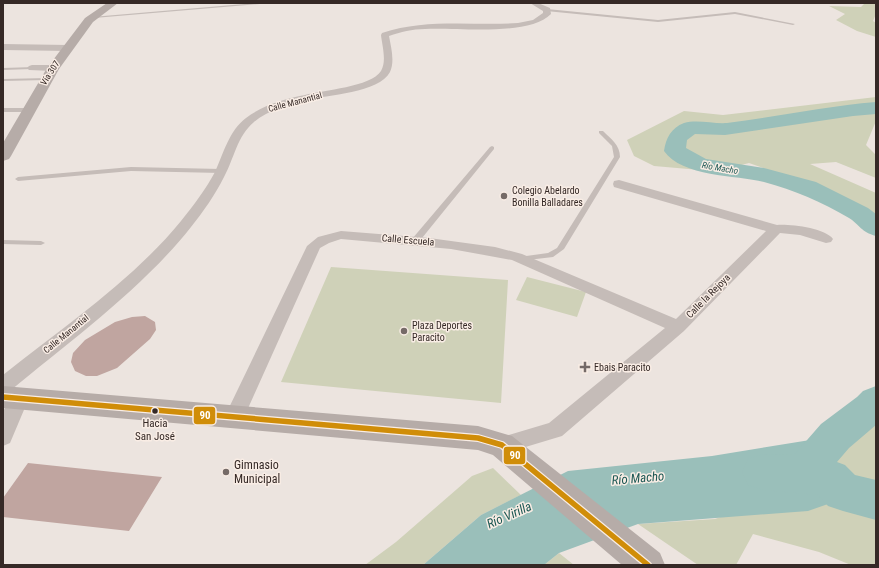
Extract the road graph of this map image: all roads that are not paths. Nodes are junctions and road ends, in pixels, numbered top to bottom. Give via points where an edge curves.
1 (113, 3) edge
2 (269, 3) edge
3 (533, 3) edge
4 (547, 10) junction
5 (94, 17) junction
6 (793, 24) dead end
7 (3, 47) edge
8 (68, 48) junction
9 (3, 68) edge
10 (32, 68) joint
11 (49, 73) junction
12 (3, 80) edge
13 (3, 110) edge
14 (29, 110) junction
15 (601, 132) dead end
16 (492, 148) dead end
17 (3, 156) edge
18 (221, 171) junction
19 (18, 179) dead end
20 (619, 184) dead end
21 (776, 229) junction
22 (826, 239) dead end
23 (415, 240) junction
24 (3, 242) edge
25 (41, 243) dead end
26 (522, 259) junction
27 (678, 327) junction
28 (8, 394) edge
29 (234, 418) junction
30 (3, 437) edge
31 (511, 452) junction
32 (646, 564) edge

1 - 5 street, Vía 307
2 - 5 lane
3 - 4 street
4 - 6 lane via 658,21 735,13
4 - 18 street, Calle Manantial via 544,17 525,25 442,25 389,33 385,35 388,68 377,81 260,112 238,133
5 - 8 street, Vía 307 via 85,24
7 - 8 street
8 - 11 street, Vía 307
9 - 10 lane
10 - 11 street
11 - 12 lane
11 - 14 street, Vía 307
13 - 14 lane
14 - 17 street, Vía 307
15 - 26 lane via 618,151 592,199 560,249 550,255
16 - 23 lane
18 - 19 lane via 130,169
18 - 28 street, Calle Manantial via 182,230
20 - 21 street
21 - 22 street via 795,229
21 - 27 street, Calle la Rejoya
23 - 26 street, Calle Escuela via 463,245
23 - 29 street, Calle Escuela via 341,235 331,236 314,246
24 - 25 lane
26 - 27 street, Calle Escuela
27 - 31 street, Calle la Rejoya via 555,430
28 - 29 street
28 - 30 street
29 - 31 street via 478,438
31 - 32 street

